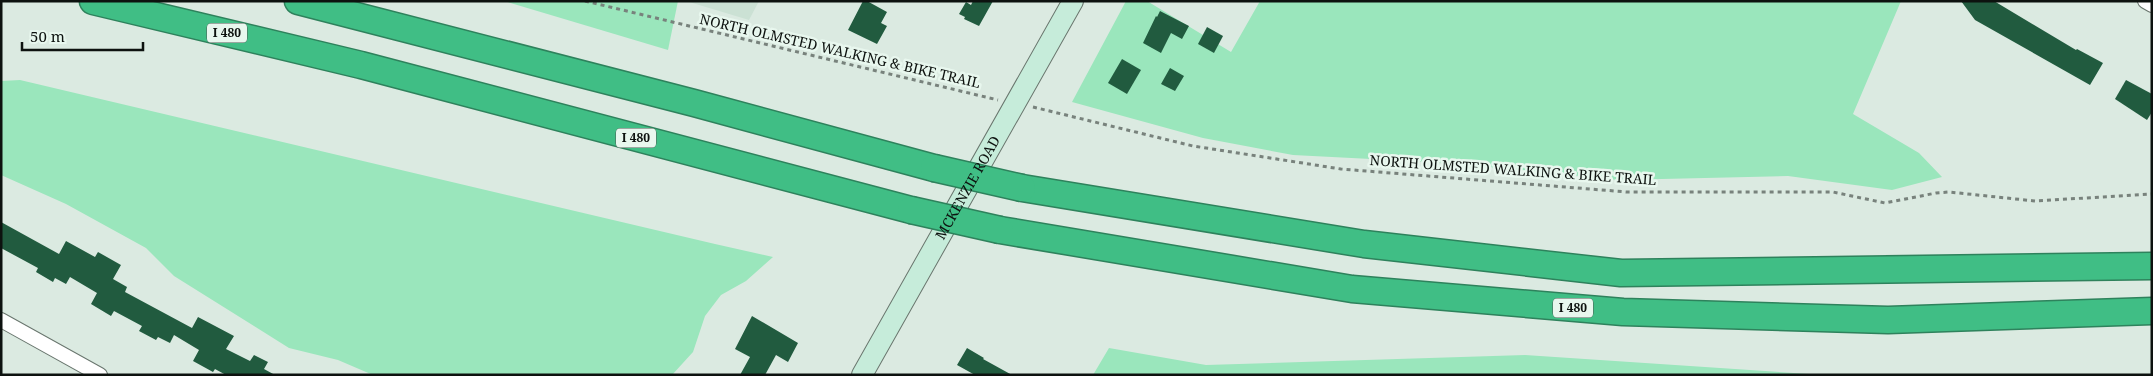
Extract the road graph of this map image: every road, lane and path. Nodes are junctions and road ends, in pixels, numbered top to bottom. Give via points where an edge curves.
1 (93, 1) edge
2 (298, 1) edge
3 (585, 1) edge
4 (1073, 1) edge
5 (2145, 1) edge
6 (2152, 5) edge
7 (1002, 101) dead end
8 (1027, 106) dead end
9 (2152, 194) edge
10 (2152, 266) edge
11 (2152, 311) edge
12 (1, 320) edge
13 (100, 375) edge
14 (862, 375) edge

1 - 11 highway, I 480, bridge via 361,65 911,210 1000,230 1352,290 1623,312 1888,320
2 - 10 highway, bridge via 934,168 1022,188 1364,244 1621,273
3 - 7 path, NORTH OLMSTED WALKING & BIKE TRAIL
4 - 14 street, MCKENZIE ROAD
5 - 6 street
8 - 9 path, NORTH OLMSTED WALKING & BIKE TRAIL via 1212,150 1341,168 1519,184 1627,192 1833,192 1885,203 1936,192 2035,201
12 - 13 street

